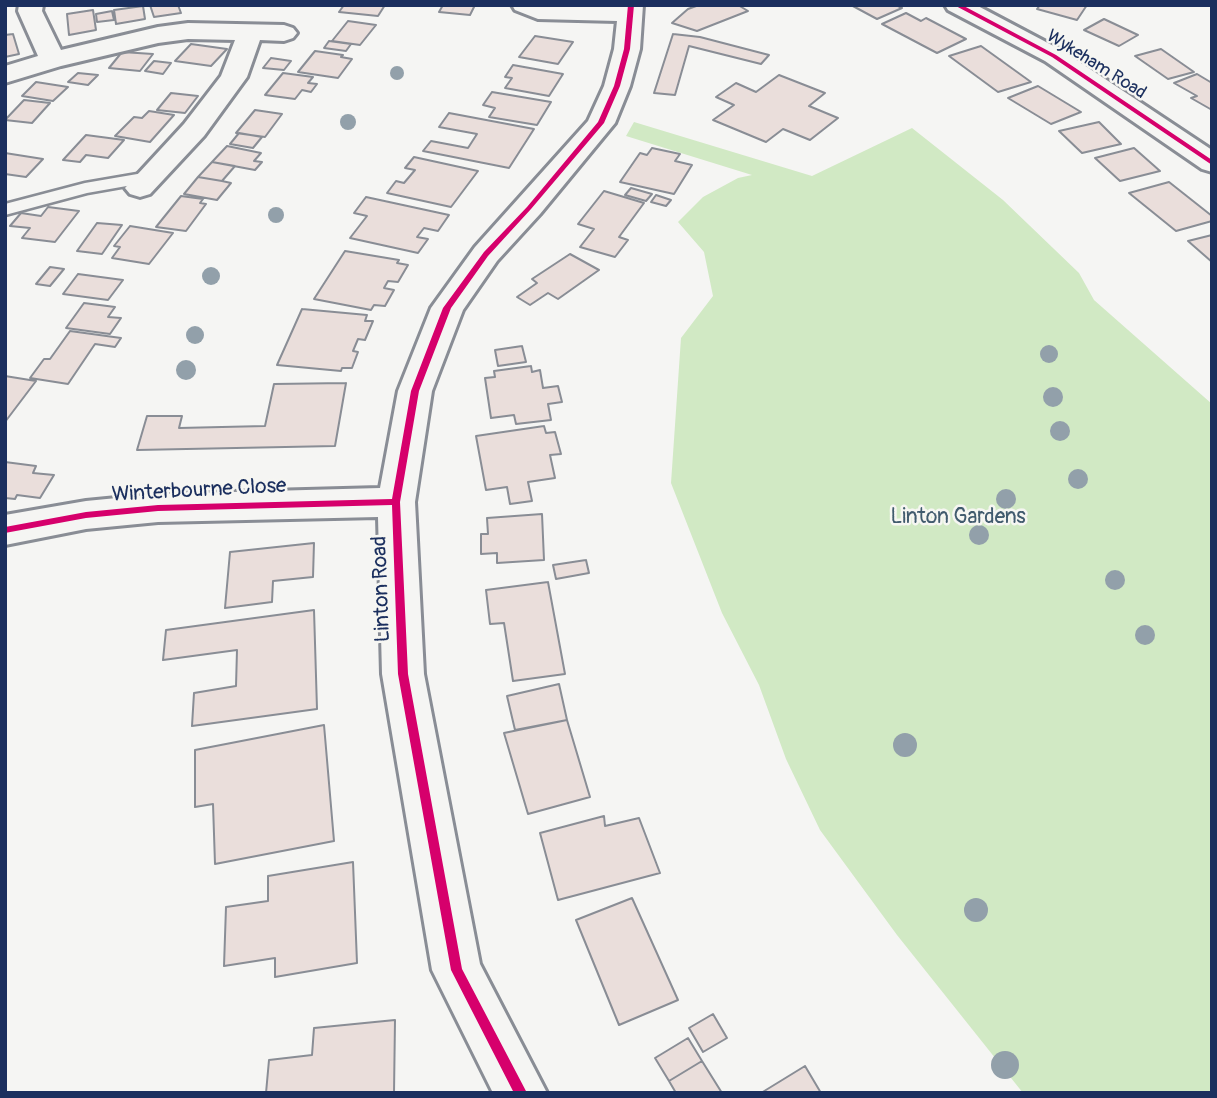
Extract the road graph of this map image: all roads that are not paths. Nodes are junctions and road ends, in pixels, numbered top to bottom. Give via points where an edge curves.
1 (524, 5) edge
2 (957, 5) edge
3 (22, 10) edge
4 (631, 10) edge
5 (251, 31) junction
6 (284, 33) dead end
7 (53, 60) junction
8 (5, 75) edge
9 (1212, 163) edge
10 (144, 182) joint
11 (5, 210) edge
12 (396, 502) junction
13 (5, 530) edge
14 (521, 1093) edge

1 - 4 street via 538,12
2 - 9 street, Wykeham Road via 1055,56
3 - 7 street
4 - 12 street, Linton Road via 627,49 601,123 486,254 446,308 415,391
5 - 6 street
5 - 7 street via 158,35
5 - 10 street via 234,77 194,130
7 - 8 street
10 - 11 lane via 71,191
12 - 13 street, Winterbourne Close via 158,508
12 - 14 street, Linton Road via 403,674 457,970

